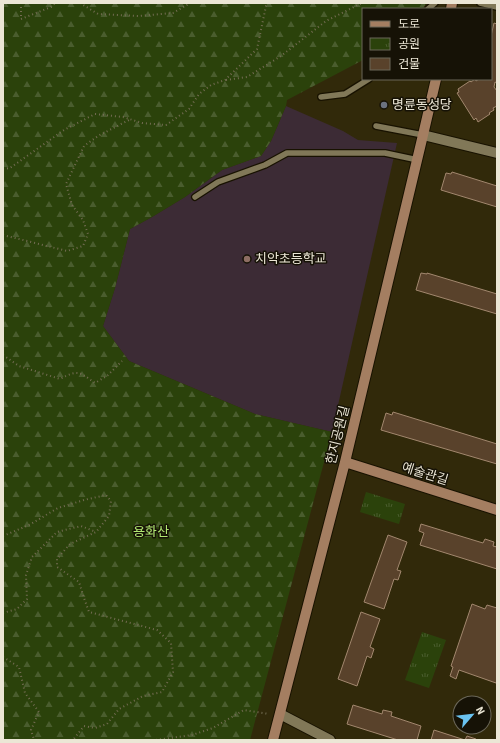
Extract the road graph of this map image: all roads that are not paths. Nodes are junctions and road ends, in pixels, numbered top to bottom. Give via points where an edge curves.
1 (480, 3) edge
2 (497, 7) edge
3 (367, 80) edge
4 (436, 80) edge
5 (320, 97) dead end
6 (376, 126) dead end
7 (423, 135) junction
8 (497, 153) edge
9 (418, 160) junction
10 (195, 197) dead end
11 (344, 462) junction
12 (497, 510) edge
13 (280, 714) junction
14 (273, 740) edge
15 (330, 740) edge

1 - 2 lane
3 - 5 lane via 345,94
4 - 7 street, 한지공원길
6 - 7 lane
7 - 8 street
7 - 9 street, 한지공원길
9 - 10 lane via 385,152 287,153 264,165 218,182
9 - 11 street, 한지공원길
11 - 12 street, 예술관길
11 - 13 street, 한지공원길
13 - 14 street, 한지공원길
13 - 15 street

